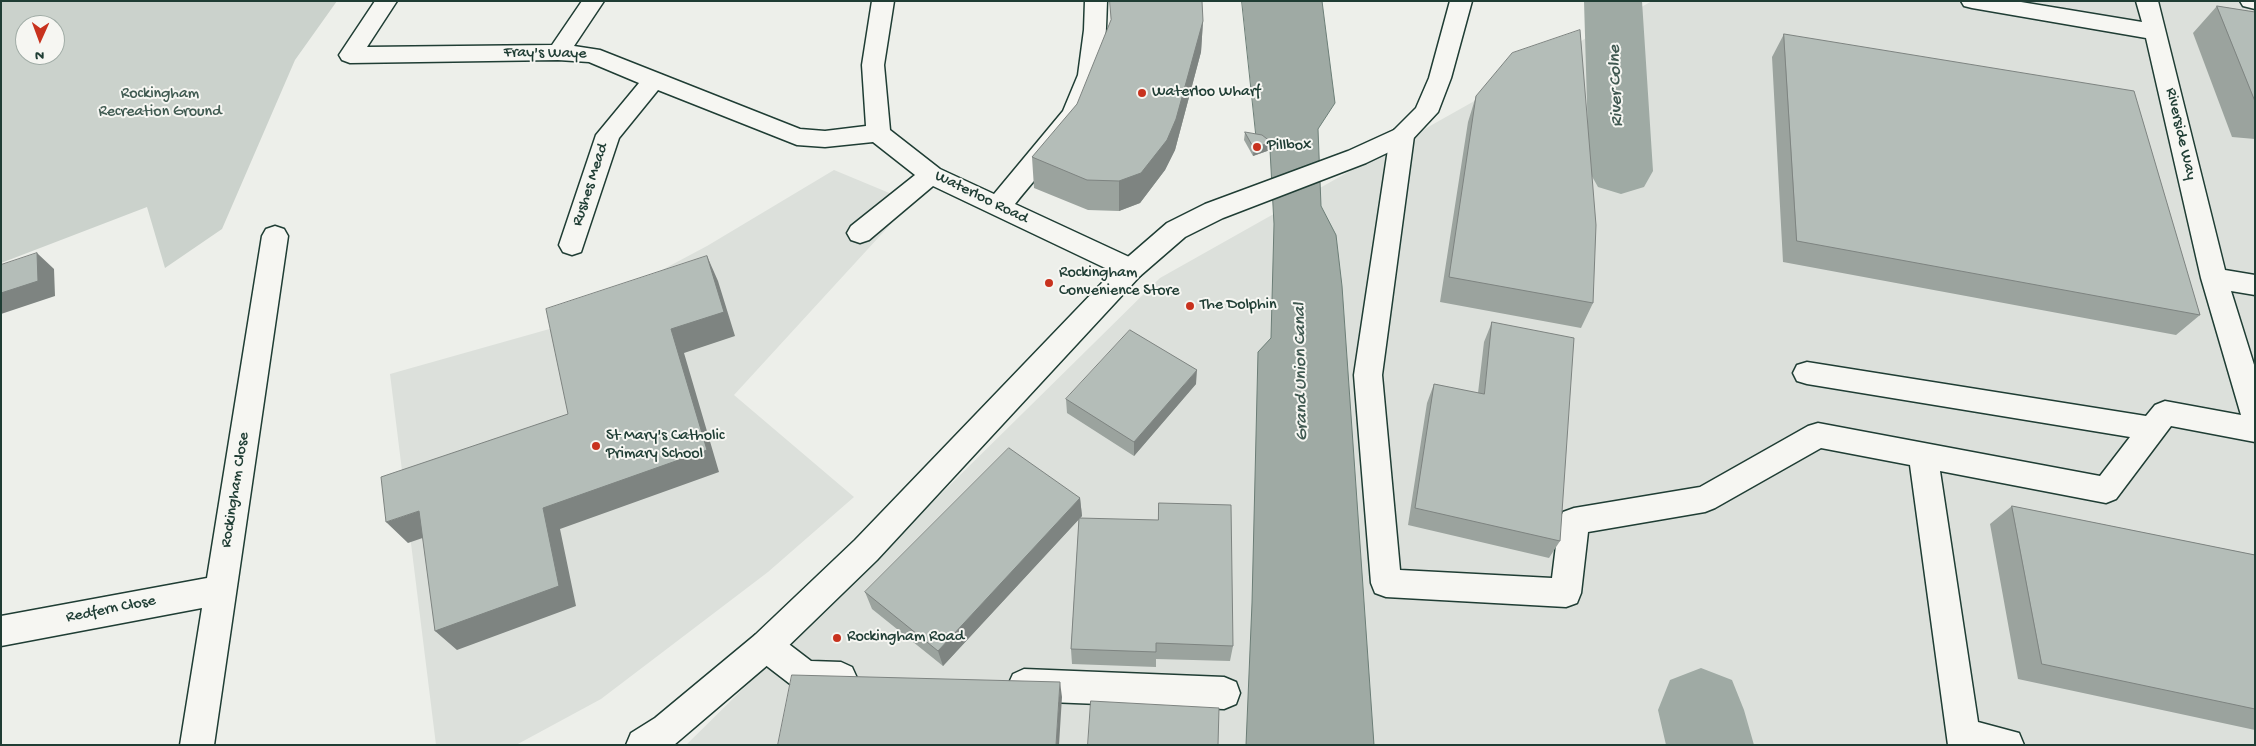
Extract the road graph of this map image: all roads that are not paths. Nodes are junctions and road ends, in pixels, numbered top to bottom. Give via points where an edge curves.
1 (386, 1) edge
2 (593, 1) edge
3 (883, 1) edge
4 (1096, 1) edge
5 (1461, 1) edge
6 (1972, 1) edge
7 (2146, 1) edge
8 (2156, 32) junction
9 (558, 52) junction
10 (653, 80) junction
11 (878, 133) junction
12 (1402, 136) junction
13 (931, 175) junction
14 (998, 207) junction
15 (860, 233) dead end
16 (275, 236) dead end
17 (572, 245) dead end
18 (1131, 269) junction
19 (2214, 278) junction
20 (2255, 285) edge
21 (1807, 373) dead end
22 (2255, 415) edge
23 (2153, 429) junction
24 (2255, 430) edge
25 (1923, 455) junction
26 (221, 590) junction
27 (1, 631) edge
28 (766, 646) junction
29 (873, 679) edge
30 (1000, 684) edge
31 (1224, 692) dead end
32 (1964, 740) edge
33 (197, 745) edge
34 (643, 745) edge
35 (2007, 745) edge

1 - 9 street, Fray's Waye via 350,55
2 - 9 street
3 - 11 street via 872,65
4 - 14 street via 1089,72 1073,114
5 - 12 street via 1440,78 1426,112
6 - 8 street
7 - 8 street, Riverside Way
8 - 19 street, Riverside Way
9 - 10 street, Fray's Waye via 592,55
10 - 11 street, Fray's Waye via 797,137 825,139
10 - 17 street, Rushes Mead via 608,135
11 - 13 street, Waterloo Road
12 - 18 street via 1357,157 1214,211 1176,230
12 - 25 street via 1368,375 1386,583 1566,593 1574,521 1705,499 1818,435
13 - 14 street, Waterloo Road
13 - 15 street
14 - 18 street, Waterloo Road
16 - 26 street, Rockingham Close
18 - 28 street via 866,550
19 - 20 street
19 - 22 street, Riverside Way
21 - 23 street
23 - 24 street via 2165,413
23 - 25 street via 2106,490
25 - 32 street
26 - 27 street, Redfern Close
26 - 33 street, Rockingham Close
28 - 29 street via 805,676
28 - 34 street via 667,730
30 - 31 street
32 - 35 street

